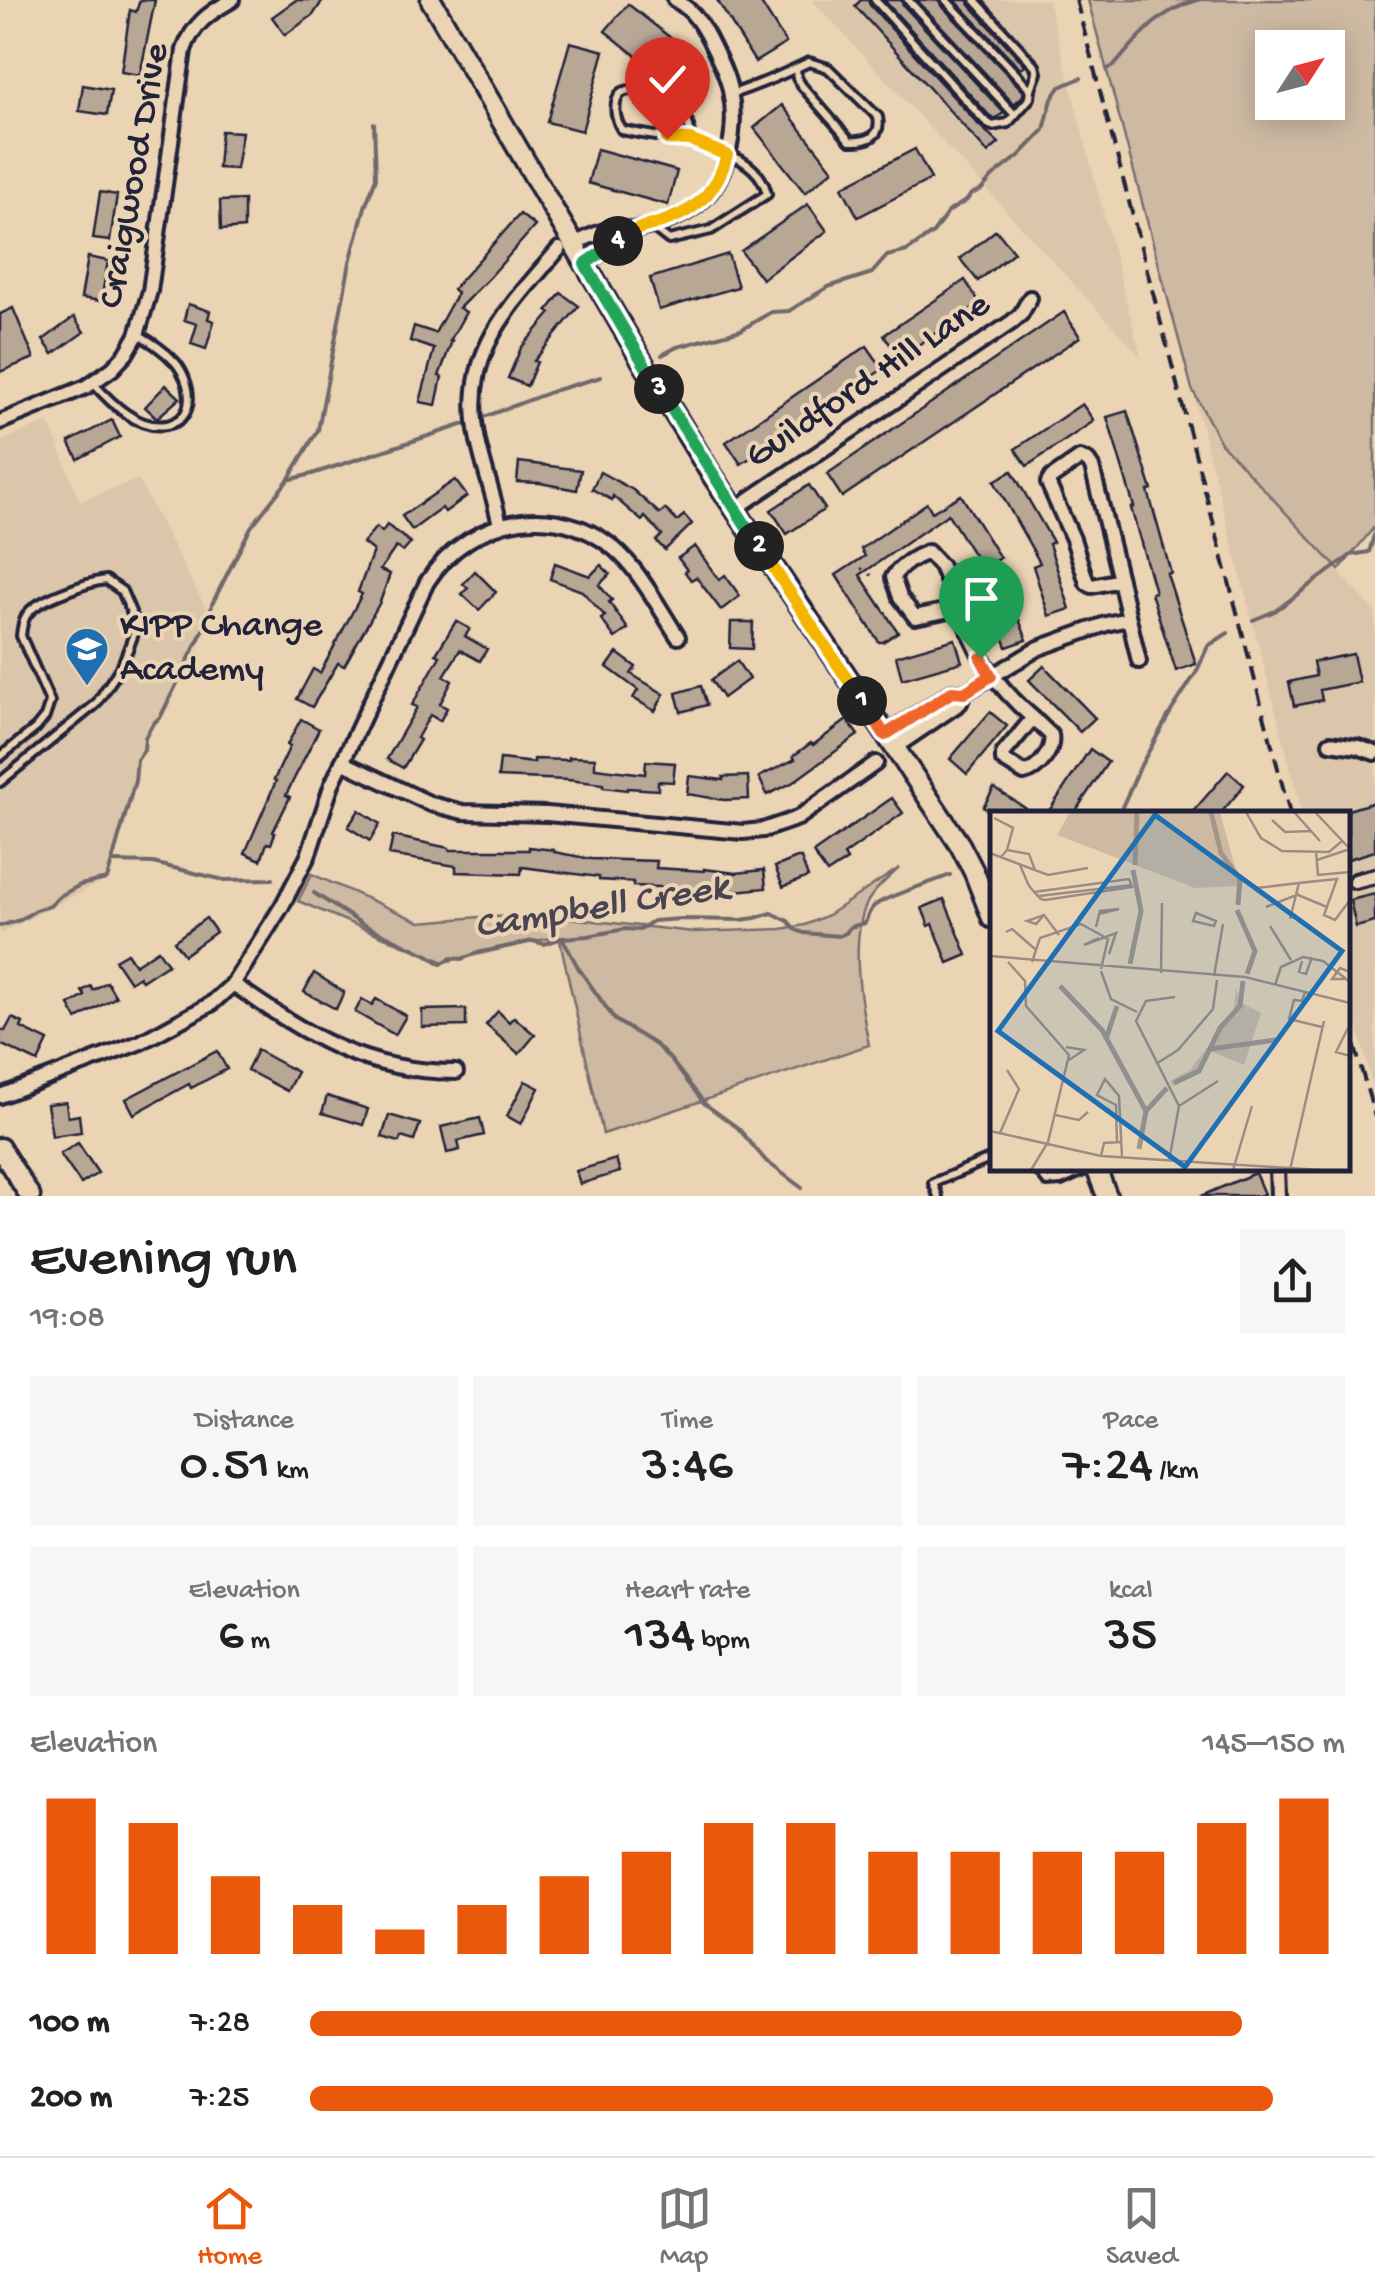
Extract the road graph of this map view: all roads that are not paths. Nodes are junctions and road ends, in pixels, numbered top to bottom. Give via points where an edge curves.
1 (431, 0) edge
2 (674, 0) edge
3 (875, 0) edge
4 (908, 0) edge
5 (946, 0) edge
6 (974, 0) edge
7 (223, 2) edge
8 (796, 68) junction
9 (1031, 90) junction
10 (731, 94) junction
11 (1015, 115) junction
12 (690, 140) junction
13 (727, 155) junction
14 (650, 225) junction
15 (630, 230) junction
16 (566, 246) junction
17 (585, 264) junction
18 (1030, 298) dead end
19 (138, 334) junction
20 (94, 383) junction
21 (0, 422) edge
22 (735, 509) junction
23 (500, 524) junction
24 (1120, 580) junction
25 (959, 608) junction
26 (1128, 619) junction
27 (678, 637) dead end
28 (1139, 662) dead end
29 (991, 676) junction
30 (1033, 718) dead end
31 (890, 742) junction
32 (1330, 742) dead end
33 (1375, 753) edge
34 (0, 758) edge
35 (342, 762) junction
36 (876, 763) dead end
37 (0, 782) edge
38 (1375, 876) edge
39 (1356, 881) dead end
40 (990, 913) edge
41 (233, 984) junction
42 (456, 1072) dead end
43 (0, 1096) edge
44 (0, 1148) edge
45 (990, 1159) edge
46 (1038, 1171) edge
47 (1086, 1171) edge
48 (1094, 1171) edge
49 (1277, 1171) edge
50 (30, 1196) edge
51 (938, 1196) edge
52 (1107, 1196) edge
53 (1278, 1196) edge

1 - 16 street
2 - 10 street via 698,20
3 - 11 lane via 992,126
4 - 11 lane
5 - 9 lane
6 - 9 lane via 1035,66
7 - 19 street, Craigwood Drive via 194,28 184,50 150,292
8 - 8 lane via 809,62 828,68 878,117 875,136 850,141 802,86
8 - 10 lane
9 - 11 lane
10 - 13 street
12 - 12 lane via 622,130 615,120 618,98 638,91 685,117
12 - 13 lane
13 - 14 street via 700,203
13 - 14 lane via 752,166 767,194 712,230 670,240
14 - 15 street
15 - 16 street via 616,228
15 - 17 street
16 - 17 street
16 - 23 street via 498,322 477,375 478,444
17 - 22 street
18 - 22 street, Guildford Hill Lane via 1012,322
19 - 20 street, Craigwood Drive
19 - 20 lane via 177,364 190,386 181,418 166,426 147,423
20 - 21 street, Craigwood Drive
22 - 31 street
23 - 27 street via 552,521 602,540 625,559
23 - 35 street via 460,544 432,574
24 - 24 street via 1086,584 1048,482 1080,458 1092,467
24 - 26 street
25 - 25 street via 916,617 892,577 928,552
25 - 29 street
26 - 28 street
26 - 29 street via 1039,648
29 - 30 street
29 - 31 street
31 - 40 street via 960,845
32 - 33 street
34 - 37 lane via 36,728 50,702 22,636 29,610 106,580 122,592 137,626 122,665 96,704
35 - 36 street via 463,812 742,832 798,818
35 - 41 street via 308,856
38 - 39 street
41 - 42 street via 334,1048 392,1066
41 - 43 street via 211,1004 142,1042
44 - 50 street
45 - 51 lane via 932,1182
46 - 47 lane via 1047,1182
48 - 52 street
49 - 53 street

